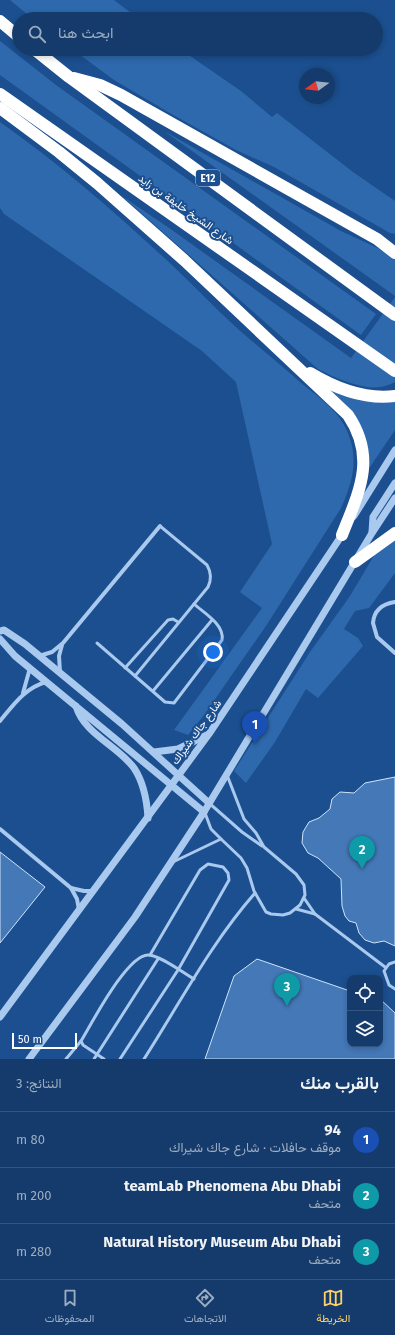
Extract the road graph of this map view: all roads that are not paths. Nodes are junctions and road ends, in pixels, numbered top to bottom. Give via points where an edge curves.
1 (0, 21) edge
2 (12, 31) edge
3 (43, 56) edge
4 (69, 77) junction
5 (0, 94) edge
6 (0, 108) edge
7 (377, 240) junction
8 (395, 243) edge
9 (395, 253) edge
10 (395, 315) edge
11 (297, 365) junction
12 (395, 371) edge
13 (395, 396) edge
14 (395, 450) edge
15 (395, 483) edge
16 (395, 498) edge
17 (160, 526) joint
18 (372, 532) junction
19 (395, 533) edge
20 (342, 535) junction
21 (355, 562) junction
22 (395, 602) edge
23 (194, 604) junction
24 (212, 620) junction
25 (178, 622) junction
26 (0, 631) edge
27 (0, 639) edge
28 (63, 643) junction
29 (97, 644) dead end
30 (395, 653) edge
31 (39, 656) junction
32 (30, 668) junction
33 (126, 668) junction
34 (61, 674) junction
35 (135, 676) junction
36 (46, 681) junction
37 (153, 691) junction
38 (22, 695) junction
39 (76, 706) junction
40 (0, 721) edge
41 (209, 734) junction
42 (154, 752) junction
43 (179, 774) junction
44 (226, 774) junction
45 (171, 785) junction
46 (209, 803) junction
47 (204, 812) junction
48 (148, 818) junction
49 (0, 829) edge
50 (221, 839) junction
51 (264, 847) junction
52 (170, 864) junction
53 (71, 888) junction
54 (93, 891) junction
55 (255, 892) junction
56 (304, 898) junction
57 (296, 909) junction
58 (79, 910) junction
59 (315, 914) junction
60 (150, 955) junction
61 (158, 959) junction
62 (395, 962) edge
63 (385, 967) junction
64 (178, 970) junction
65 (194, 979) junction
66 (395, 989) edge
67 (0, 1017) edge
68 (81, 1041) junction
69 (96, 1054) junction
70 (29, 1059) edge
71 (66, 1059) edge
72 (94, 1059) edge
73 (104, 1059) edge
74 (120, 1059) edge
75 (144, 1059) edge

1 - 2 highway
3 - 4 highway, E12
4 - 7 highway via 111,89
4 - 10 highway, E12
5 - 12 highway, شارع الشيخ خليفة بن زايد
6 - 11 highway via 97,183
7 - 8 highway
7 - 9 highway
11 - 13 highway via 348,391 373,396
11 - 20 highway via 341,408 353,423 361,441 364,462 362,482
14 - 20 street, شارع جاك شيراك
15 - 18 street via 373,517
16 - 18 street
17 - 23 lane via 209,568 210,583
17 - 28 street
18 - 21 street
19 - 21 highway
20 - 41 street, شارع جاك شيراك
21 - 44 street
22 - 30 street via 386,604 378,610 373,623 377,637
23 - 24 lane
23 - 25 lane
24 - 37 lane
24 - 37 lane via 222,630 221,644 178,700 167,703
25 - 33 lane via 172,619 166,621
25 - 35 lane
26 - 31 street via 6,631
27 - 32 street
28 - 31 street via 52,652
28 - 34 street via 59,656
29 - 33 lane
31 - 34 street
32 - 36 street
32 - 38 street
33 - 35 lane
34 - 42 street
35 - 37 lane
36 - 38 street
36 - 39 street
38 - 40 street
39 - 45 street
39 - 48 street via 86,725 136,772 146,799
41 - 42 street via 178,749
41 - 43 street, شارع جاك شيراك
42 - 43 street
43 - 45 street, شارع جاك شيراك
43 - 46 street
44 - 46 street
44 - 51 lane via 244,819
45 - 47 street
45 - 48 street, شارع جاك شيراك
46 - 47 street
46 - 51 lane via 242,832
47 - 50 lane via 211,829
47 - 52 street
48 - 54 street, شارع جاك شيراك
49 - 53 street
50 - 52 lane
50 - 55 lane via 241,858
51 - 56 lane via 301,880 306,891
52 - 70 street via 135,917
53 - 54 street
53 - 58 street
54 - 58 street, شارع جاك شيراك
55 - 57 lane via 266,912 283,915
55 - 65 lane via 239,911
56 - 57 lane
56 - 59 lane
57 - 59 lane
58 - 67 street, شارع جاك شيراك
59 - 63 lane
60 - 61 lane
60 - 64 lane via 200,870 208,864 223,867 228,873 228,880
60 - 68 lane via 139,957 118,980
61 - 64 lane
61 - 69 lane
62 - 63 lane
63 - 66 lane via 385,977 389,985
64 - 65 lane
64 - 74 lane
65 - 75 lane
68 - 69 lane
68 - 71 lane
69 - 72 lane
69 - 73 lane

